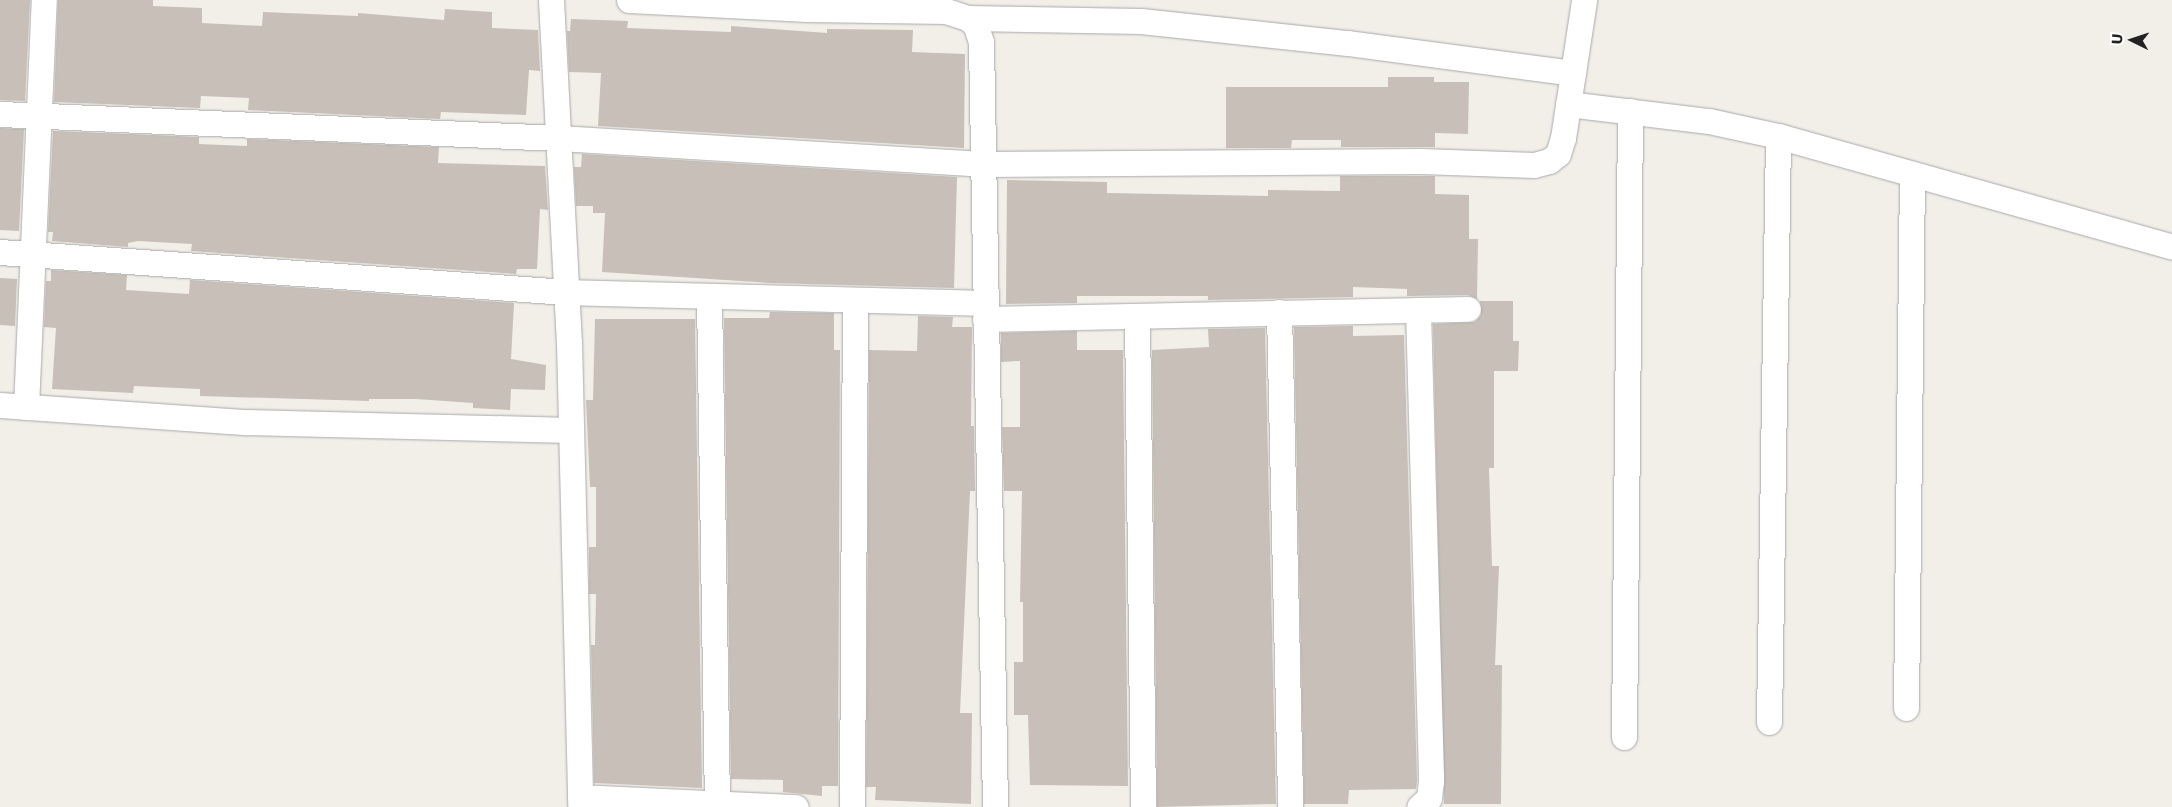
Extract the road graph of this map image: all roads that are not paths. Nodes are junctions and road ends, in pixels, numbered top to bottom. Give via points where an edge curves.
1 (44, 0) edge
2 (551, 0) edge
3 (629, 0) edge
4 (1584, 0) edge
5 (683, 1) edge
6 (968, 18) junction
7 (1573, 73) junction
8 (1568, 104) junction
9 (1630, 111) junction
10 (0, 114) edge
11 (39, 117) junction
12 (1778, 136) junction
13 (558, 138) junction
14 (982, 164) junction
15 (1912, 175) junction
16 (2172, 247) edge
17 (0, 252) edge
18 (32, 255) junction
19 (566, 292) junction
20 (709, 296) junction
21 (855, 300) junction
22 (1468, 309) dead end
23 (1418, 310) junction
24 (985, 311) junction
25 (1279, 312) junction
26 (1137, 316) junction
27 (0, 404) edge
28 (26, 407) junction
29 (571, 430) junction
30 (1906, 708) dead end
31 (1769, 722) dead end
32 (1624, 737) dead end
33 (580, 802) edge
34 (718, 803) junction
35 (796, 807) edge
36 (852, 807) edge
37 (995, 807) edge
38 (1143, 807) edge
39 (1290, 807) edge
40 (1419, 807) edge

1 - 11 street
2 - 13 street
3 - 5 street
4 - 7 street
5 - 6 street via 807,9 946,10
6 - 7 street via 1141,22 1348,43
6 - 14 street via 976,26 981,42
7 - 8 street
8 - 9 street
8 - 14 street via 1558,154 1549,161 1534,164 1411,161
9 - 12 street via 1709,121
9 - 32 street
10 - 11 street
11 - 13 street
11 - 18 street
12 - 15 street
12 - 31 street
13 - 14 street
13 - 19 street
14 - 24 street
15 - 16 street
15 - 30 street
17 - 18 street
18 - 19 street
18 - 28 street
19 - 20 street
19 - 29 street
20 - 21 street
20 - 34 street
21 - 24 street
21 - 36 street
22 - 23 street
23 - 25 street
23 - 40 street via 1431,781 1429,798
24 - 26 street
24 - 37 street
25 - 26 street
25 - 39 street
26 - 38 street
27 - 28 street
28 - 29 street via 246,422
29 - 33 street
33 - 34 street
34 - 35 street

